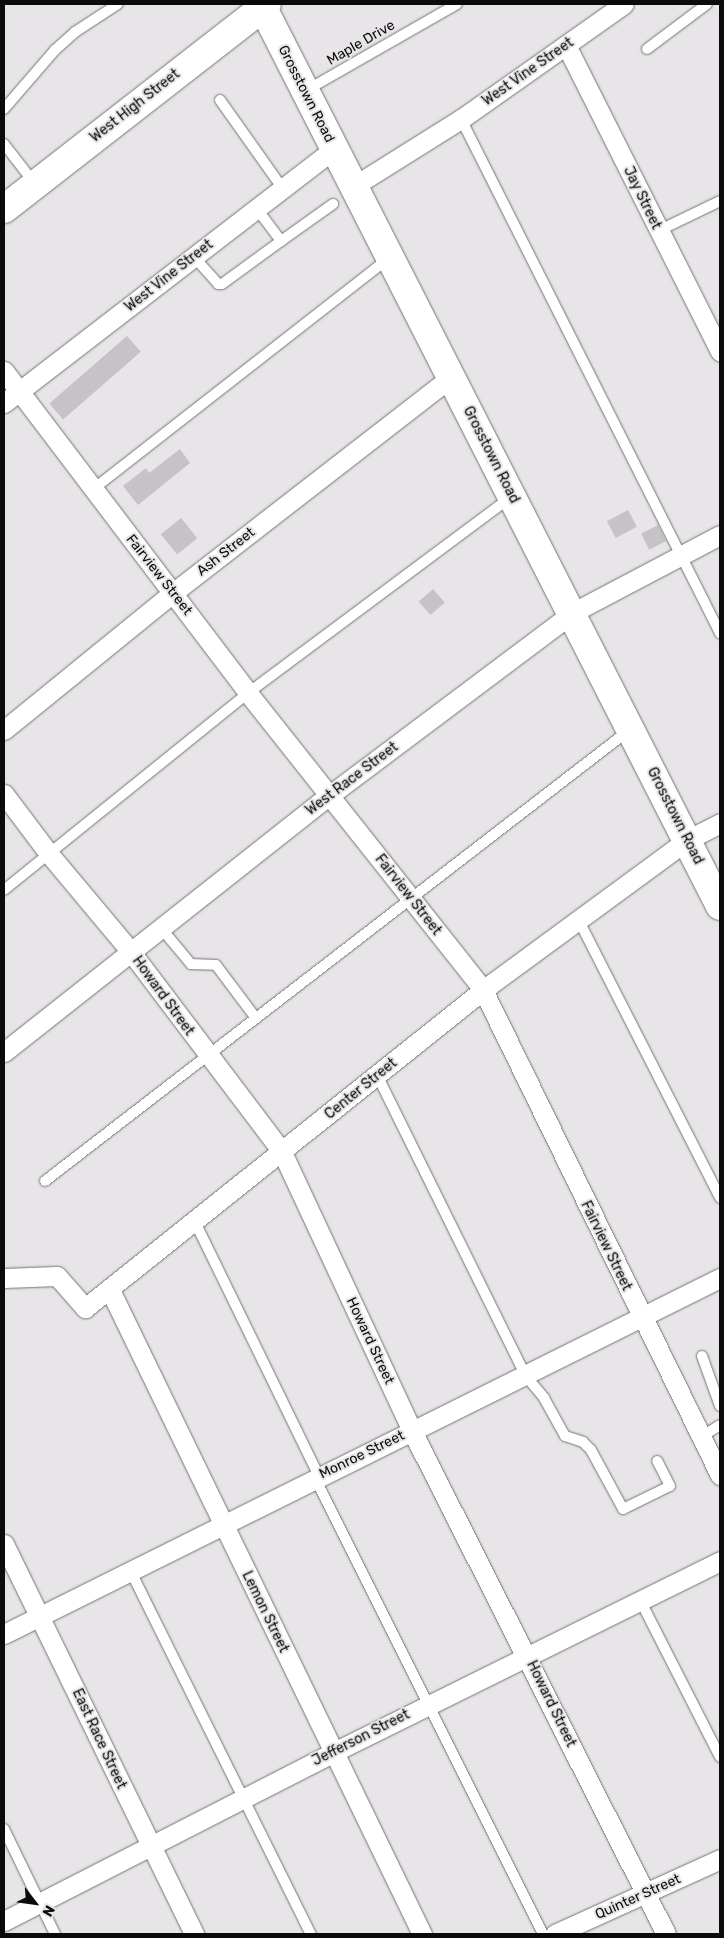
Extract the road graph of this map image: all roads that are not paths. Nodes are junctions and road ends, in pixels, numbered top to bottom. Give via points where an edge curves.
1 (118, 4) edge
2 (457, 4) edge
3 (624, 4) edge
4 (707, 4) edge
5 (263, 5) edge
6 (566, 45) junction
7 (647, 49) dead end
8 (304, 91) junction
9 (220, 100) dead end
10 (4, 109) edge
11 (461, 119) junction
12 (4, 144) edge
13 (334, 149) junction
14 (35, 184) junction
15 (354, 186) junction
16 (283, 189) junction
17 (720, 201) edge
18 (333, 204) dead end
19 (4, 209) edge
20 (257, 209) junction
21 (658, 231) junction
22 (281, 241) junction
23 (194, 257) junction
24 (390, 257) junction
25 (720, 351) edge
26 (4, 371) edge
27 (451, 377) junction
28 (20, 391) junction
29 (4, 403) edge
30 (92, 490) junction
31 (512, 496) junction
32 (720, 535) edge
33 (681, 554) junction
34 (174, 592) junction
35 (572, 613) junction
36 (720, 633) edge
37 (248, 694) junction
38 (631, 729) junction
39 (4, 730) edge
40 (4, 794) edge
41 (330, 795) junction
42 (720, 823) edge
43 (687, 840) junction
44 (50, 855) junction
45 (4, 890) edge
46 (410, 897) junction
47 (720, 906) edge
48 (578, 919) junction
49 (161, 928) junction
50 (131, 952) junction
51 (483, 990) junction
52 (255, 1017) junction
53 (4, 1052) edge
54 (206, 1055) junction
55 (377, 1076) junction
56 (282, 1152) junction
57 (45, 1181) dead end
58 (720, 1198) edge
59 (195, 1222) junction
60 (4, 1278) edge
61 (720, 1278) edge
62 (110, 1290) junction
63 (641, 1318) junction
64 (702, 1356) dead end
65 (525, 1375) junction
66 (720, 1406) edge
67 (720, 1425) edge
68 (412, 1431) junction
69 (701, 1437) junction
70 (657, 1461) dead end
71 (720, 1476) edge
72 (317, 1477) junction
73 (222, 1523) junction
74 (4, 1544) edge
75 (720, 1561) edge
76 (130, 1570) junction
77 (640, 1600) junction
78 (40, 1616) junction
79 (4, 1634) edge
80 (527, 1656) junction
81 (428, 1704) junction
82 (334, 1752) junction
83 (720, 1757) edge
84 (244, 1798) junction
85 (4, 1829) edge
86 (150, 1847) junction
87 (720, 1859) edge
88 (645, 1894) junction
89 (41, 1903) junction
90 (4, 1921) edge
91 (55, 1934) edge
92 (194, 1934) edge
93 (311, 1934) edge
94 (422, 1934) edge
95 (543, 1934) edge
96 (555, 1934) edge
97 (666, 1934) edge

1 - 10 lane via 75,32 55,50
2 - 8 lane, Maple Drive
3 - 6 street, West Vine Street
4 - 7 lane
5 - 8 street, Grosstown Road
5 - 14 street, West High Street
6 - 11 street, West Vine Street
6 - 21 street, Jay Street
8 - 13 street, Grosstown Road
9 - 16 lane
11 - 15 street, West Vine Street
11 - 33 lane
12 - 14 lane
13 - 15 street, Grosstown Road
13 - 16 street, West Vine Street
14 - 19 street, West High Street
15 - 24 street, Grosstown Road
16 - 20 street, West Vine Street
17 - 21 lane
18 - 22 lane
20 - 22 lane
20 - 23 street, West Vine Street
21 - 25 street, Jay Street
22 - 23 lane via 222,284 218,284
23 - 28 street, West Vine Street
24 - 27 street, Grosstown Road
24 - 30 lane
26 - 28 street, Fairview Street
27 - 31 street, Grosstown Road
27 - 34 street, Ash Street
28 - 29 street, West Vine Street
28 - 30 street, Fairview Street
30 - 34 street, Fairview Street
31 - 35 street, Grosstown Road
31 - 37 lane
32 - 33 street, West Race Street
33 - 35 street, West Race Street
33 - 36 lane
34 - 37 street, Fairview Street
34 - 39 street, Ash Street
35 - 38 street, Grosstown Road
35 - 41 street, West Race Street
37 - 41 street, Fairview Street
37 - 44 lane
38 - 43 street, Grosstown Road
38 - 46 lane
40 - 44 street, Howard Street
41 - 46 street, Fairview Street
41 - 49 street, West Race Street
42 - 43 street, Center Street
43 - 47 street, Grosstown Road
43 - 48 street, Center Street
44 - 45 lane
44 - 50 street, Howard Street
46 - 51 street, Fairview Street
46 - 52 lane
48 - 51 street, Center Street
48 - 58 lane
49 - 50 street, West Race Street
49 - 52 lane via 191,964 216,965
50 - 53 street, West Race Street
50 - 54 street, Howard Street
51 - 55 street, Center Street
51 - 63 street, Fairview Street
52 - 54 lane
54 - 56 street, Howard Street
54 - 57 lane
55 - 56 street, Center Street
55 - 65 lane
56 - 59 street, Center Street
56 - 68 street, Howard Street
59 - 62 street, Center Street
59 - 72 lane
60 - 62 street, Center Street via 57,1276 85,1308
61 - 63 street, Monroe Street
62 - 73 street, Lemon Street
63 - 65 street, Monroe Street
63 - 69 street, Fairview Street
64 - 66 lane
65 - 68 street, Monroe Street
65 - 70 lane via 544,1398 565,1436 582,1442 591,1450 623,1509 670,1486
67 - 69 lane
68 - 72 street, Monroe Street
68 - 80 street, Howard Street
69 - 71 street, Fairview Street
72 - 73 street, Monroe Street
72 - 81 lane
73 - 76 street, Monroe Street
73 - 82 street, Lemon Street
74 - 78 street, East Race Street
75 - 77 street, Jefferson Street
76 - 78 street, Monroe Street
76 - 84 lane
77 - 80 street, Jefferson Street
77 - 83 lane
78 - 79 street, Monroe Street
78 - 86 street, East Race Street
80 - 81 street, Jefferson Street
80 - 88 street, Howard Street
81 - 82 street, Jefferson Street
81 - 95 lane
82 - 84 street, Jefferson Street
82 - 94 street, Lemon Street
84 - 86 street, Jefferson Street
84 - 93 lane
85 - 89 lane
86 - 89 street, Jefferson Street
86 - 92 street, East Race Street
87 - 88 street, Quinter Street
88 - 96 street, Quinter Street
88 - 97 street, Howard Street
89 - 90 street, Jefferson Street
89 - 91 lane

